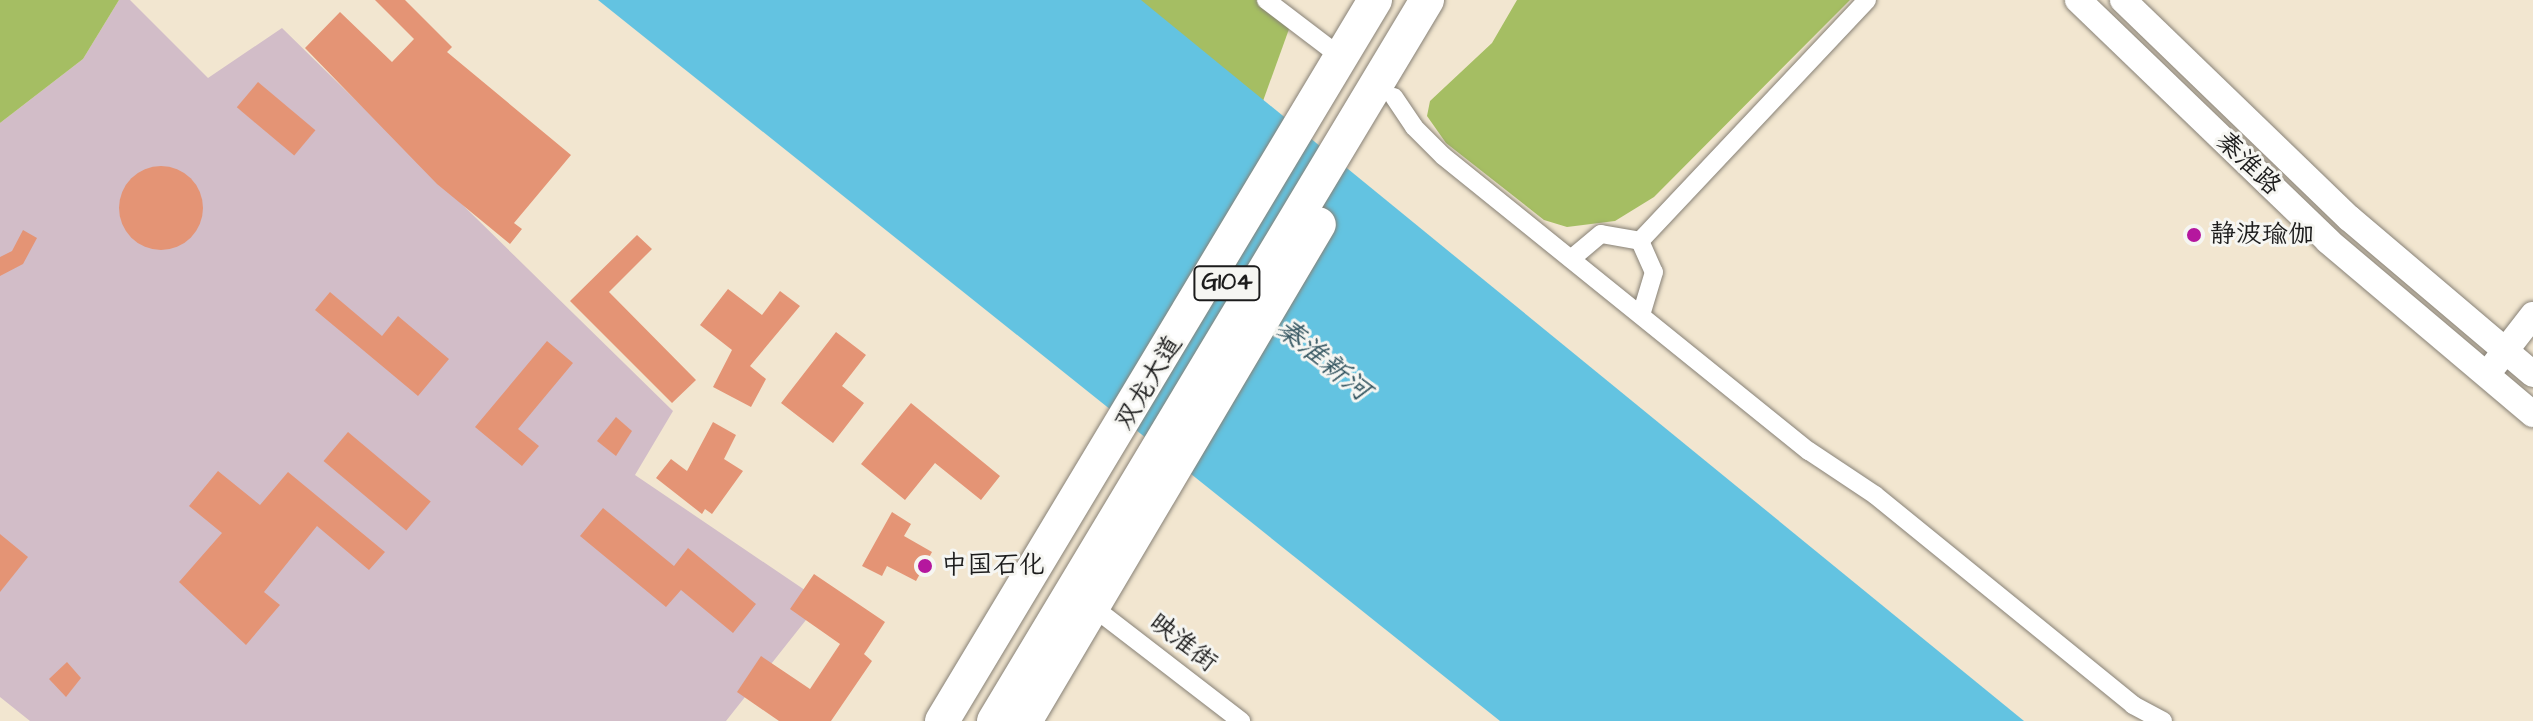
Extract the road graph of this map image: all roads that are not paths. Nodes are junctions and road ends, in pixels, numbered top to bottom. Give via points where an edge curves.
1 (1266, 0) edge
2 (1375, 0) edge
3 (1396, 0) edge
4 (1427, 0) edge
5 (1453, 0) edge
6 (1867, 0) edge
7 (2078, 0) edge
8 (2123, 0) edge
9 (1337, 68) junction
10 (1389, 106) junction
11 (1640, 241) junction
12 (1571, 259) junction
13 (1641, 315) junction
14 (2533, 315) edge
15 (2505, 352) junction
16 (2533, 374) edge
17 (2485, 376) junction
18 (2533, 414) edge
19 (1075, 585) junction
20 (942, 721) edge
21 (966, 721) edge
22 (994, 721) edge
23 (1025, 721) edge
24 (1241, 721) edge
25 (2163, 721) edge

1 - 9 street
2 - 9 highway, 双龙大道 / G104
3 - 19 highway, G104
4 - 19 highway, G104
5 - 10 highway, G104
6 - 11 street
7 - 17 main road, 秦淮路 via 2328,241
8 - 15 main road, 秦淮路 via 2349,218
9 - 20 highway, 双龙大道 / G104
10 - 12 street
10 - 19 highway, G104 via 1168,479
11 - 12 street via 1601,234
11 - 13 street via 1654,272
12 - 13 street
13 - 25 street via 1809,451 1875,495 2133,705
14 - 15 main road
15 - 16 main road, 秦淮路
15 - 17 main road
17 - 18 main road, 秦淮路
19 - 21 highway, G104
19 - 22 highway, G104
19 - 23 highway, G104
19 - 24 street, 映淮街

